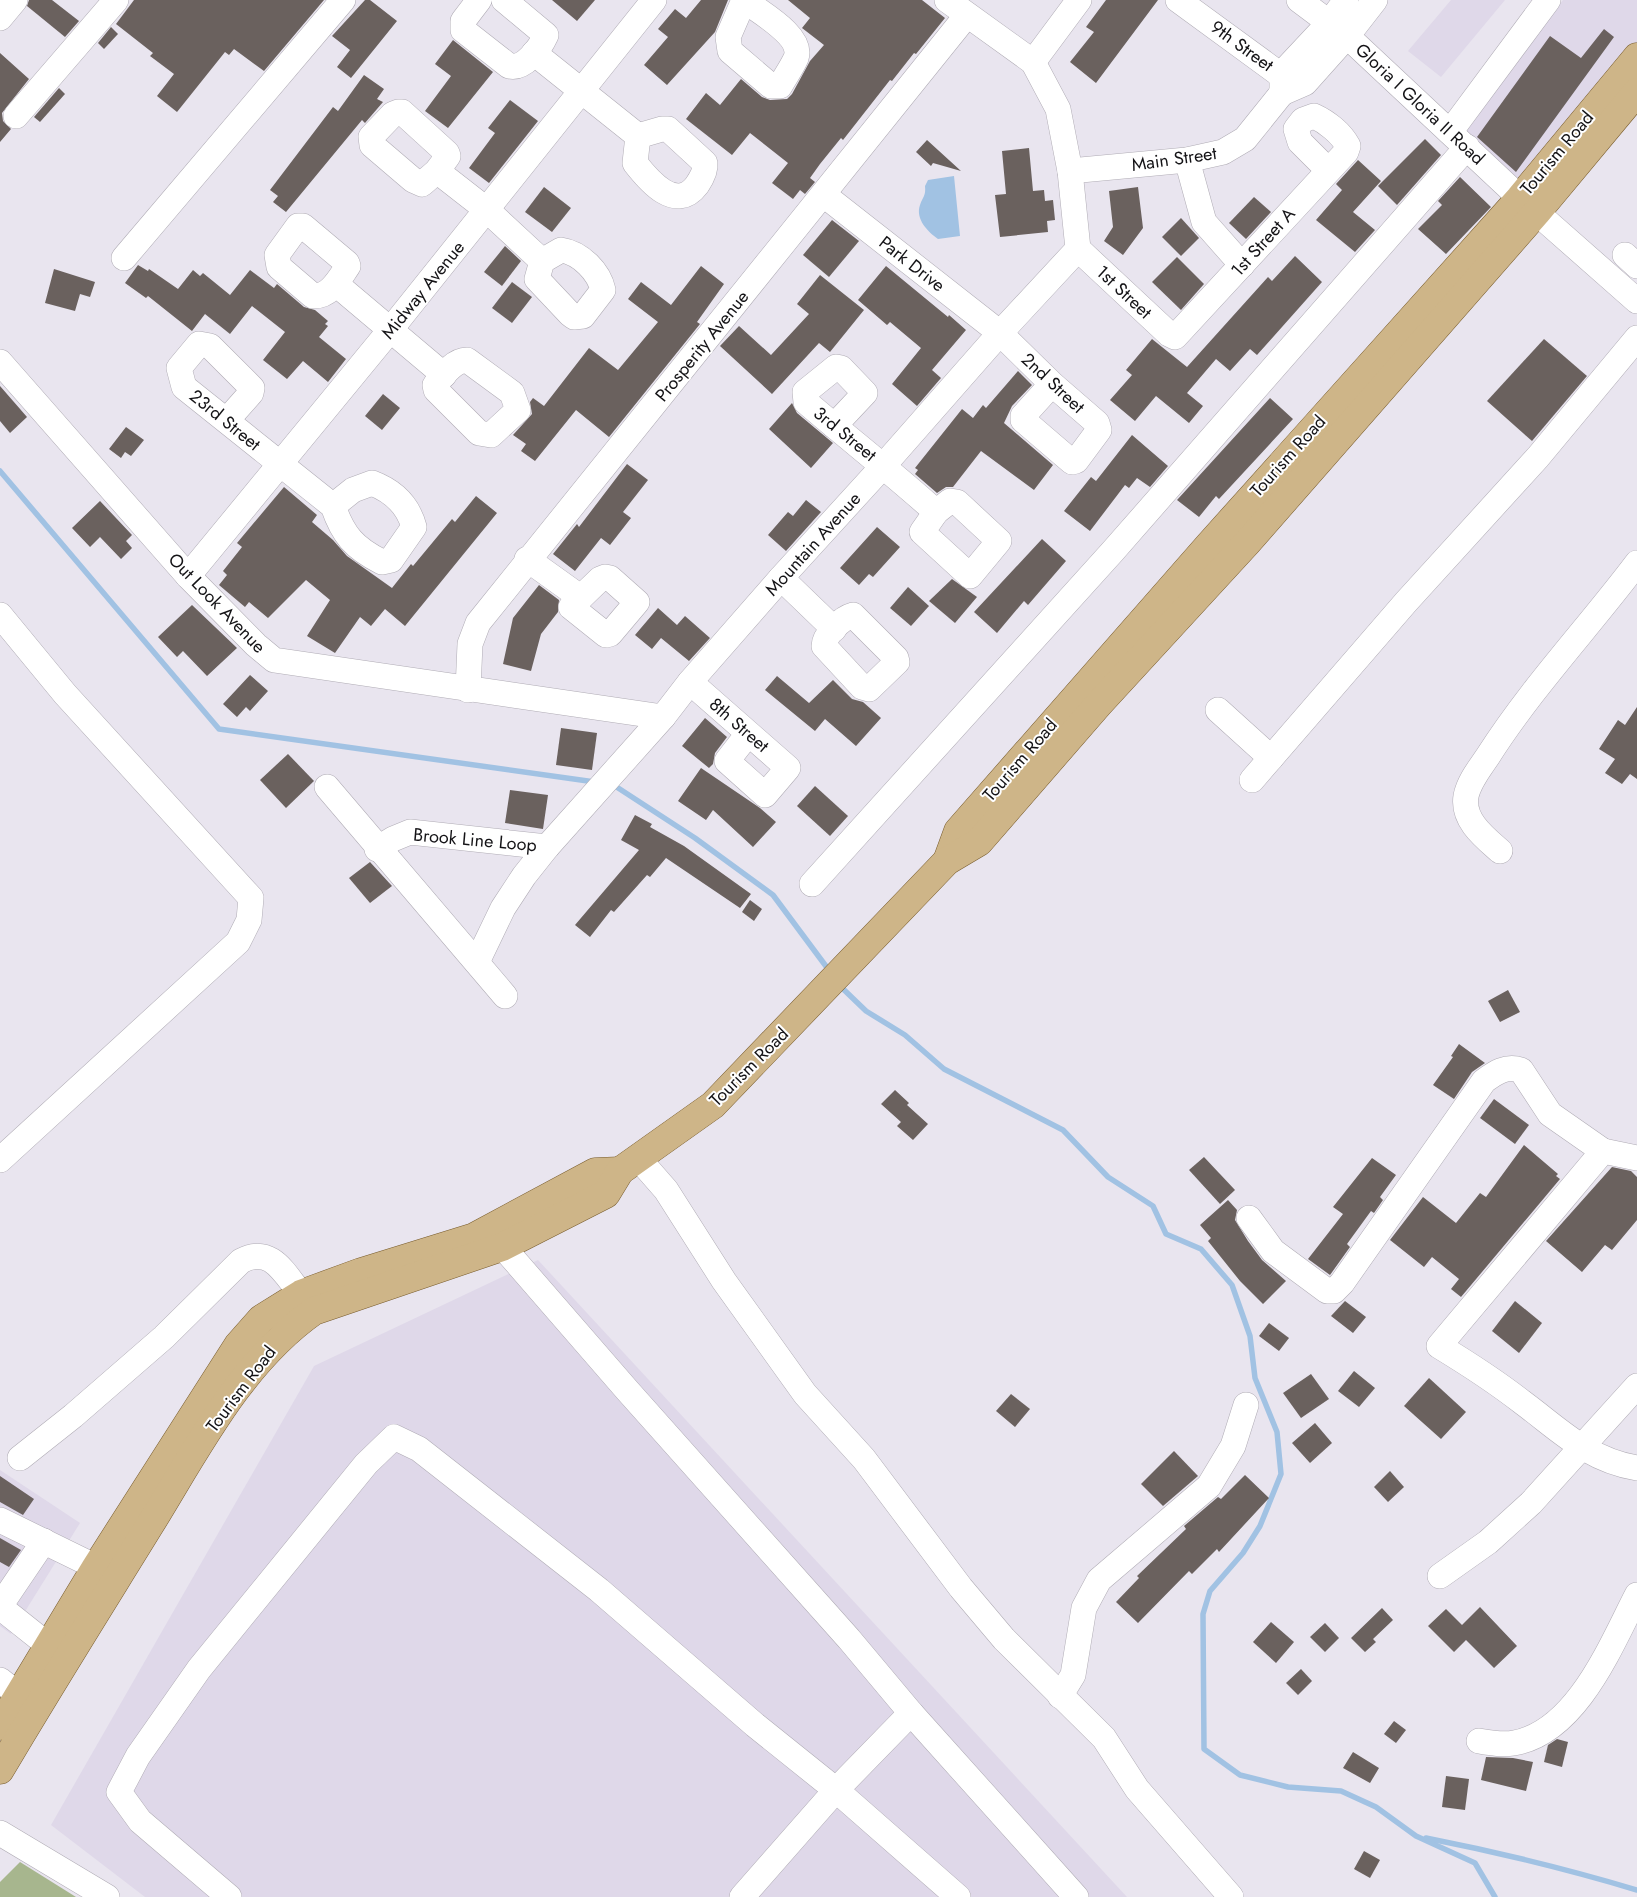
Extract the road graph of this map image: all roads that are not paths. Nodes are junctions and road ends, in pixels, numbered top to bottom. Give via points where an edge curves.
1 (15, 0) edge
2 (116, 0) edge
3 (343, 0) edge
4 (479, 0) edge
5 (504, 0) edge
6 (654, 0) edge
7 (744, 0) edge
8 (947, 0) edge
9 (1079, 0) edge
10 (1178, 0) edge
11 (1300, 0) edge
12 (1346, 0) edge
13 (1375, 0) edge
14 (1548, 0) edge
15 (967, 15) junction
16 (0, 18) edge
17 (1338, 30) junction
18 (534, 53) junction
19 (1637, 57) edge
20 (1033, 62) junction
21 (1282, 84) junction
22 (581, 88) junction
23 (1637, 92) edge
24 (16, 116) dead end
25 (638, 136) dead end
26 (1458, 139) junction
27 (1187, 160) junction
28 (437, 170) dead end
29 (1328, 170) junction
30 (1070, 171) junction
31 (824, 195) junction
32 (1529, 205) junction
33 (487, 210) junction
34 (1078, 249) junction
35 (124, 258) dead end
36 (542, 261) dead end
37 (1242, 265) junction
38 (336, 284) dead end
39 (1637, 302) edge
40 (391, 329) junction
41 (1000, 333) junction
42 (1169, 334) joint
43 (1637, 338) edge
44 (0, 362) edge
45 (444, 375) dead end
46 (1052, 384) junction
47 (227, 420) junction
48 (834, 426) junction
49 (281, 465) junction
50 (884, 465) junction
51 (333, 506) junction
52 (936, 512) dead end
53 (527, 559) junction
54 (1637, 563) edge
55 (188, 576) junction
56 (781, 578) junction
57 (580, 597) dead end
58 (0, 616) edge
59 (834, 629) dead end
60 (690, 682) junction
61 (468, 690) junction
62 (1218, 710) dead end
63 (663, 717) junction
64 (748, 734) junction
65 (1271, 758) junction
66 (1252, 780) dead end
67 (327, 787) dead end
68 (547, 847) junction
69 (377, 849) junction
70 (1500, 851) dead end
71 (812, 884) dead end
72 (477, 962) junction
73 (505, 996) dead end
74 (1602, 1151) junction
75 (1637, 1158) edge
76 (0, 1160) edge
77 (629, 1165) junction
78 (1249, 1218) dead end
79 (495, 1239) junction
80 (301, 1294) junction
81 (1637, 1386) edge
82 (1246, 1405) dead end
83 (1580, 1448) junction
84 (20, 1458) dead end
85 (1637, 1468) edge
86 (0, 1520) edge
87 (44, 1541) junction
88 (96, 1567) junction
89 (1440, 1576) dead end
90 (1637, 1595) edge
91 (0, 1607) edge
92 (49, 1646) junction
93 (18, 1695) edge
94 (1060, 1696) junction
95 (911, 1713) junction
96 (0, 1726) edge
97 (1479, 1740) dead end
98 (0, 1770) edge
99 (836, 1790) junction
100 (0, 1833) edge
101 (107, 1897) edge
102 (229, 1897) edge
103 (742, 1897) edge
104 (958, 1897) edge
105 (1076, 1897) edge
106 (1231, 1897) edge

1 - 16 street
2 - 24 street
3 - 35 street
4 - 18 street via 463,21 463,30 515,68
5 - 18 street via 544,33
6 - 22 street, Midway Avenue
7 - 7 street via 791,36 797,46 796,57 780,86 770,86 730,51 728,37
8 - 15 street
9 - 20 street
10 - 21 street, 9th Street
11 - 17 street, Gloria I Gloria II Road
12 - 17 street
13 - 17 street
14 - 26 street
15 - 20 street
15 - 31 street, Prosperity Avenue
17 - 21 street, Main Street
17 - 26 street, Gloria I Gloria II Road
18 - 22 street
19 - 32 main road, Tourism Road
20 - 30 street via 1058,109
21 - 27 street, Main Street via 1244,139 1223,152
22 - 25 street
22 - 33 street, Midway Avenue
23 - 32 main road, Tourism Road
26 - 32 street, Gloria I Gloria II Road
26 - 71 street via 1120,544
27 - 30 street, Main Street
27 - 37 street via 1200,215
28 - 33 street
29 - 29 street, 1st Street A via 1348,146 1324,120 1314,116 1303,120 1296,129 1300,142
29 - 37 street, 1st Street A
30 - 34 street
31 - 41 street, Park Drive
31 - 53 street, Prosperity Avenue
32 - 39 street, Gloria I Gloria II Road
32 - 77 main road, Tourism Road via 1079,691 958,831 946,860 713,1105
33 - 36 street
33 - 40 street, Midway Avenue
34 - 41 street, Mountain Avenue
34 - 42 street, 1st Street
37 - 42 street, 1st Street A via 1181,332 1174,337
38 - 40 street
40 - 45 street
40 - 49 street, Midway Avenue
41 - 46 street, 2nd Street
41 - 50 street, Mountain Avenue
43 - 65 street via 1538,457 1406,602
44 - 55 street, Out Look Avenue
46 - 46 street, 2nd Street via 1097,423 1099,430 1096,436 1076,461 1072,462 1024,423 1023,416
47 - 47 street, 23rd Street via 184,387 179,368 199,344 210,346 249,384 251,393
47 - 49 street, 23rd Street
48 - 48 street, 3rd Street via 806,402 805,392 836,366 864,391 865,396
48 - 50 street, 3rd Street
49 - 51 street, 23rd Street
49 - 55 street, Midway Avenue
50 - 52 street, 3rd Street
50 - 56 street, Mountain Avenue
51 - 51 street via 346,537 382,562 391,560 414,527 410,513 388,489 372,483 352,490
53 - 57 street
53 - 61 street, Prosperity Avenue via 478,623 470,644
54 - 70 street via 1505,729 1472,780 1466,796 1467,810 1472,822
55 - 61 street, Out Look Avenue via 274,660
56 - 59 street
56 - 60 street, Mountain Avenue
58 - 76 street via 65,694 251,898 249,920 238,942
60 - 63 street, Mountain Avenue
60 - 64 street, 8th Street
61 - 63 street, Out Look Avenue
62 - 65 street
63 - 68 street, Mountain Avenue
64 - 64 street, 8th Street via 788,768 766,794 762,795 727,762
65 - 66 street
67 - 69 street
68 - 69 street, Brook Line Loop via 410,832
68 - 72 street, Mountain Avenue via 503,908
69 - 72 street
72 - 73 street
74 - 75 street
74 - 78 street via 1550,1114 1526,1076 1513,1067 1484,1081 1334,1291 1327,1291 1273,1251
74 - 83 street via 1439,1346 1493,1380
77 - 79 main road, Tourism Road via 595,1172
77 - 94 street via 666,1190 724,1281 805,1394 864,1458 961,1588 1004,1639
79 - 80 main road, Tourism Road
79 - 93 main road, Tourism Road via 314,1311 288,1329 222,1409
79 - 95 street
80 - 84 street via 274,1261 262,1254 241,1261 164,1337 74,1416
80 - 88 main road, Tourism Road via 261,1319 238,1345
81 - 83 street
82 - 94 street via 1233,1446 1209,1486 1099,1580 1092,1590 1084,1608 1073,1676
83 - 85 street via 1600,1458
83 - 89 street via 1531,1503 1488,1542
86 - 87 street
87 - 88 street
87 - 91 street
88 - 92 main road, Tourism Road
90 - 97 street via 1604,1659 1571,1708 1527,1739 1498,1744
91 - 92 street
92 - 93 main road, Tourism Road
93 - 96 main road, Tourism Road
93 - 98 main road, Tourism Road
94 - 106 street via 1104,1738 1137,1789
95 - 99 street
95 - 105 street
99 - 102 street via 755,1725 599,1590 419,1449 394,1437 366,1464 199,1669 138,1756 119,1792 140,1821
99 - 103 street
99 - 104 street
100 - 101 street

